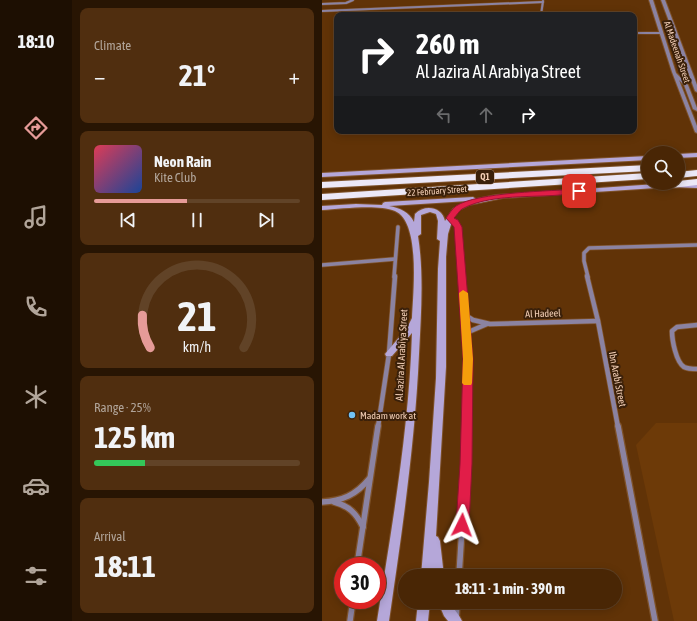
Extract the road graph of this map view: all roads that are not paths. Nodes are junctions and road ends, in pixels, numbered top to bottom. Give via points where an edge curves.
1 (353, 0) edge
2 (651, 0) edge
3 (663, 0) edge
4 (543, 1) edge
5 (322, 4) edge
6 (322, 11) edge
7 (541, 12) edge
8 (637, 33) edge
9 (662, 33) junction
10 (674, 72) junction
11 (697, 91) edge
12 (697, 110) edge
13 (697, 132) edge
14 (696, 154) edge
15 (685, 155) edge
16 (641, 158) edge
17 (697, 165) edge
18 (685, 166) edge
19 (641, 168) edge
20 (697, 173) edge
21 (685, 174) edge
22 (322, 175) edge
23 (641, 176) edge
24 (697, 182) edge
25 (685, 183) edge
26 (322, 185) edge
27 (685, 186) edge
28 (697, 186) edge
29 (641, 187) edge
30 (322, 197) edge
31 (501, 197) junction
32 (356, 206) junction
33 (322, 208) edge
34 (450, 218) junction
35 (398, 227) dead end
36 (696, 246) edge
37 (396, 259) junction
38 (418, 264) junction
39 (322, 265) edge
40 (441, 270) junction
41 (465, 315) junction
42 (417, 319) junction
43 (598, 321) junction
44 (490, 324) junction
45 (697, 325) edge
46 (466, 333) junction
47 (389, 354) junction
48 (697, 369) edge
49 (370, 477) junction
50 (322, 502) edge
51 (333, 502) junction
52 (432, 525) junction
53 (363, 527) junction
54 (359, 557) edge
55 (428, 569) edge
56 (437, 569) edge
57 (459, 569) edge
58 (352, 609) edge
59 (423, 609) edge
60 (447, 609) edge
61 (457, 609) edge
62 (350, 621) edge
63 (383, 621) edge
64 (422, 621) edge
65 (456, 621) edge
66 (655, 621) edge

1 - 5 street via 346,3
2 - 9 street, Al Madeenah Street
3 - 11 street, Al Madeenah Street
4 - 6 street
4 - 7 street
8 - 9 street
9 - 10 street, Al Madeenah Street
10 - 12 street via 684,82
10 - 13 street, Al Madeenah Street
14 - 15 main road
16 - 22 main road
17 - 18 highway
19 - 26 highway, 22 February Street / Q1
20 - 21 highway
23 - 30 highway, 22 February Street / Q1
24 - 25 highway
27 - 28 main road, 22 February Street
29 - 31 main road, 22 February Street
31 - 32 main road, 22 February Street
31 - 34 main road via 466,204 455,210
32 - 33 main road, 22 February Street
32 - 38 main road, Al Jazira Al Arabiya Street via 384,207 399,211 409,218 414,232
34 - 40 main road via 445,233
34 - 41 street via 458,227
35 - 37 street, Al Jazira Al Arabiya Street
36 - 43 street, Ibn Arabi Street via 589,248 584,253 584,261
37 - 39 street
37 - 47 street, Al Jazira Al Arabiya Street
38 - 40 main road via 418,216 423,211 434,210 441,216 438,253
38 - 42 main road, Al Jazira Al Arabiya Street
40 - 52 main road via 440,388
41 - 44 street, Al Hadeel
41 - 46 street
42 - 47 main road
42 - 63 main road, Al Jazira Al Arabiya Street via 405,469
43 - 44 street, Al Hadeel
43 - 66 street, Ibn Arabi Street
44 - 46 street, Al Hadeel
45 - 48 street via 677,327 672,332 672,338 680,363 684,367
46 - 57 street via 466,464
47 - 49 street, Al Jazira Al Arabiya Street
49 - 51 street via 362,489 348,498
49 - 53 street, Al Jazira Al Arabiya Street
50 - 51 street
51 - 53 street via 347,505 357,514
52 - 55 main road
52 - 56 main road
53 - 54 street, Al Jazira Al Arabiya Street
58 - 62 street
59 - 64 main road
60 - 65 main road
61 - 65 street

